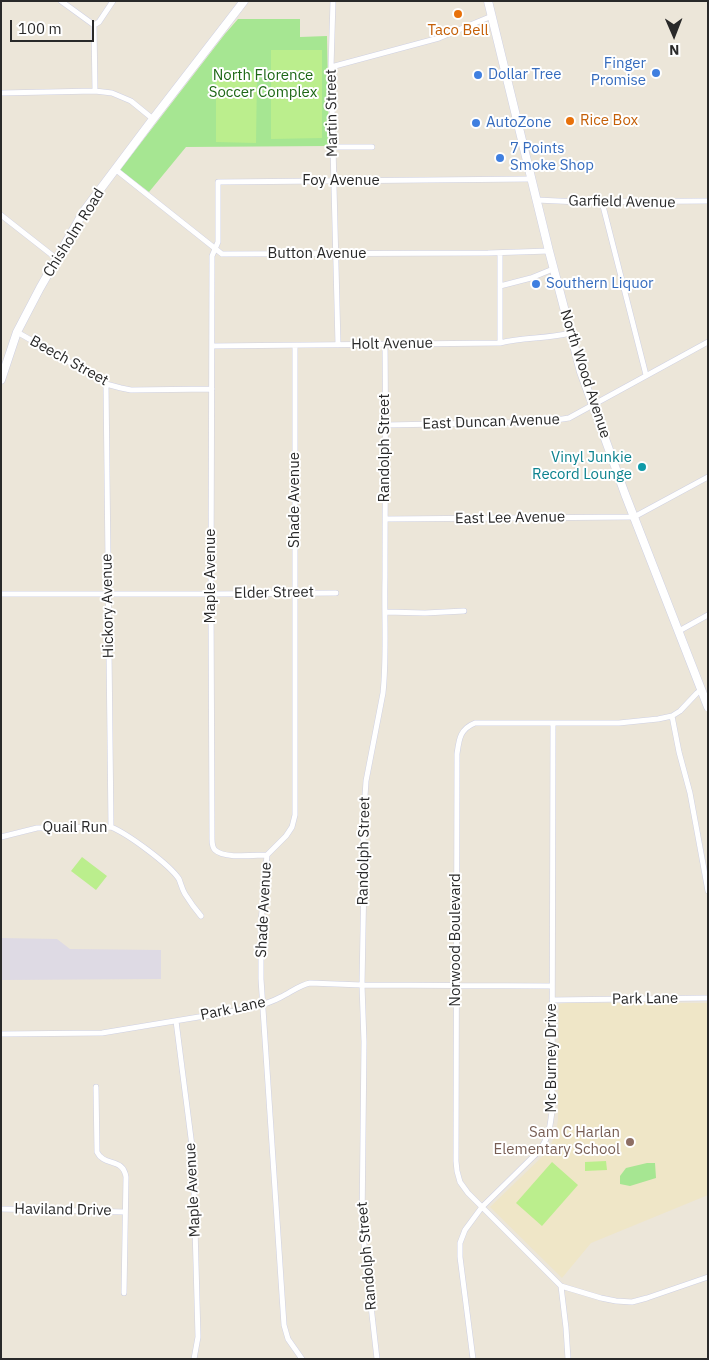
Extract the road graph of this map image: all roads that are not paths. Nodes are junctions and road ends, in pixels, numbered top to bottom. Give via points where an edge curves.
1 (61, 1) edge
2 (113, 1) edge
3 (244, 1) edge
4 (333, 1) edge
5 (488, 1) edge
6 (492, 16) junction
7 (94, 25) junction
8 (331, 67) junction
9 (95, 91) junction
10 (1, 93) edge
11 (153, 119) junction
12 (333, 147) junction
13 (372, 147) dead end
14 (115, 169) junction
15 (531, 179) junction
16 (334, 180) junction
17 (536, 200) junction
18 (602, 202) junction
19 (708, 202) edge
20 (1, 215) edge
21 (215, 249) junction
22 (549, 251) junction
23 (500, 253) junction
24 (335, 254) junction
25 (57, 259) junction
26 (554, 269) junction
27 (500, 286) junction
28 (17, 332) junction
29 (570, 333) junction
30 (708, 342) edge
31 (500, 343) junction
32 (338, 345) junction
33 (385, 345) junction
34 (212, 346) junction
35 (295, 346) junction
36 (3, 367) edge
37 (646, 375) junction
38 (1, 380) edge
39 (106, 384) junction
40 (212, 389) junction
41 (593, 406) junction
42 (386, 426) junction
43 (708, 478) edge
44 (634, 517) junction
45 (385, 520) junction
46 (336, 592) dead end
47 (295, 593) junction
48 (1, 594) edge
49 (210, 594) junction
50 (108, 595) junction
51 (464, 611) dead end
52 (386, 612) junction
53 (708, 615) edge
54 (679, 631) junction
55 (701, 690) junction
56 (708, 707) edge
57 (672, 716) junction
58 (553, 723) junction
59 (111, 827) junction
60 (1, 837) edge
61 (266, 854) junction
62 (708, 891) edge
63 (201, 916) dead end
64 (362, 985) junction
65 (456, 985) junction
66 (552, 986) junction
67 (708, 998) edge
68 (552, 1000) junction
69 (263, 1006) junction
70 (176, 1021) junction
71 (1, 1034) edge
72 (96, 1086) dead end
73 (482, 1207) junction
74 (1, 1209) edge
75 (125, 1212) junction
76 (708, 1277) edge
77 (561, 1286) junction
78 (124, 1293) dead end
79 (194, 1359) edge
80 (302, 1359) edge
81 (377, 1359) edge
82 (473, 1359) edge
83 (568, 1359) edge

1 - 7 street
2 - 7 street
3 - 11 main road, Chisholm Road
4 - 8 street, Martin Street
5 - 6 main road, North Wood Avenue
6 - 8 street via 440,38
6 - 15 main road, North Wood Avenue
7 - 9 street
8 - 12 street, Martin Street
9 - 10 street
9 - 11 street via 120,95
11 - 14 main road, Chisholm Road
12 - 13 street
12 - 16 street, Martin Street
14 - 21 street, Button Avenue
14 - 25 main road, Chisholm Road via 84,211
15 - 16 street, Foy Avenue
15 - 17 main road, North Wood Avenue
16 - 21 street, Foy Avenue via 218,182 218,242
16 - 24 street, Martin Street
17 - 18 street, Garfield Avenue
17 - 22 main road, North Wood Avenue
18 - 19 street, Garfield Avenue
18 - 37 street
20 - 25 street
21 - 24 street, Button Avenue via 222,254
21 - 34 street, Maple Avenue via 212,256
22 - 23 street, Button Avenue
22 - 26 main road, North Wood Avenue
23 - 24 street, Button Avenue
23 - 27 street
24 - 32 street, Martin Street
25 - 28 main road, Chisholm Road
26 - 27 street
26 - 29 main road, North Wood Avenue
27 - 31 street
28 - 36 main road, Chisholm Road
28 - 39 street, Beech Street
29 - 31 street, Holt Avenue
29 - 41 main road, North Wood Avenue
30 - 37 street, East Duncan Avenue
31 - 33 street, Holt Avenue
32 - 33 street, Holt Avenue
32 - 35 street, Holt Avenue
33 - 42 street, Randolph Street
34 - 35 street, Holt Avenue
34 - 40 street, Maple Avenue
35 - 47 street, Shade Avenue
36 - 38 main road, Chisholm Road
37 - 41 street, East Duncan Avenue
39 - 40 street, Beech Street via 131,390
39 - 50 street, Hickory Avenue
40 - 49 street, Maple Avenue
41 - 42 street, East Duncan Avenue via 569,418 550,422
41 - 44 main road, North Wood Avenue
42 - 45 street, Randolph Street
43 - 44 street
44 - 45 street, East Lee Avenue
44 - 54 main road, North Wood Avenue
45 - 52 street, Randolph Street
46 - 47 street, Elder Street
47 - 49 street, Elder Street
47 - 61 street, Shade Avenue via 295,815 286,836
48 - 50 street, Elder Street
49 - 50 street, Elder Street
49 - 61 street, Maple Avenue via 213,846 216,851 236,856
50 - 59 street, Hickory Avenue
51 - 52 street
52 - 64 street, Randolph Street via 383,693 365,788
53 - 54 street
54 - 55 main road, North Wood Avenue
55 - 56 main road, North Wood Avenue
55 - 57 street
57 - 58 street, Norwood Boulevard via 619,723
57 - 62 street
58 - 65 street, Norwood Boulevard via 475,723 460,736
58 - 66 street, Mc Burney Drive
59 - 60 street, Quail Run via 37,828
59 - 63 street, Quail Run via 131,838 174,872
61 - 69 street, Shade Avenue via 261,929
64 - 65 street, Park Lane
64 - 69 street, Park Lane via 304,984
64 - 81 street, Randolph Street via 362,1226
65 - 66 street, Park Lane
65 - 73 street, Norwood Boulevard via 457,1171 468,1194
66 - 68 street, Mc Burney Drive
67 - 68 street, Park Lane
68 - 73 street, Mc Burney Drive via 552,1111 547,1139 540,1150
69 - 70 street, Park Lane
69 - 80 street, Shade Avenue via 284,1325 288,1339
70 - 71 street, Park Lane via 96,1033
70 - 79 street, Maple Avenue via 194,1167 198,1337
72 - 75 street, Haviland Drive via 97,1152 99,1157 125,1170
73 - 77 street, Norwood Boulevard
73 - 82 street, Mc Burney Drive via 464,1230 460,1243
74 - 75 street, Haviland Drive
75 - 78 street, Haviland Drive
76 - 77 street via 632,1302 601,1298
77 - 83 street

